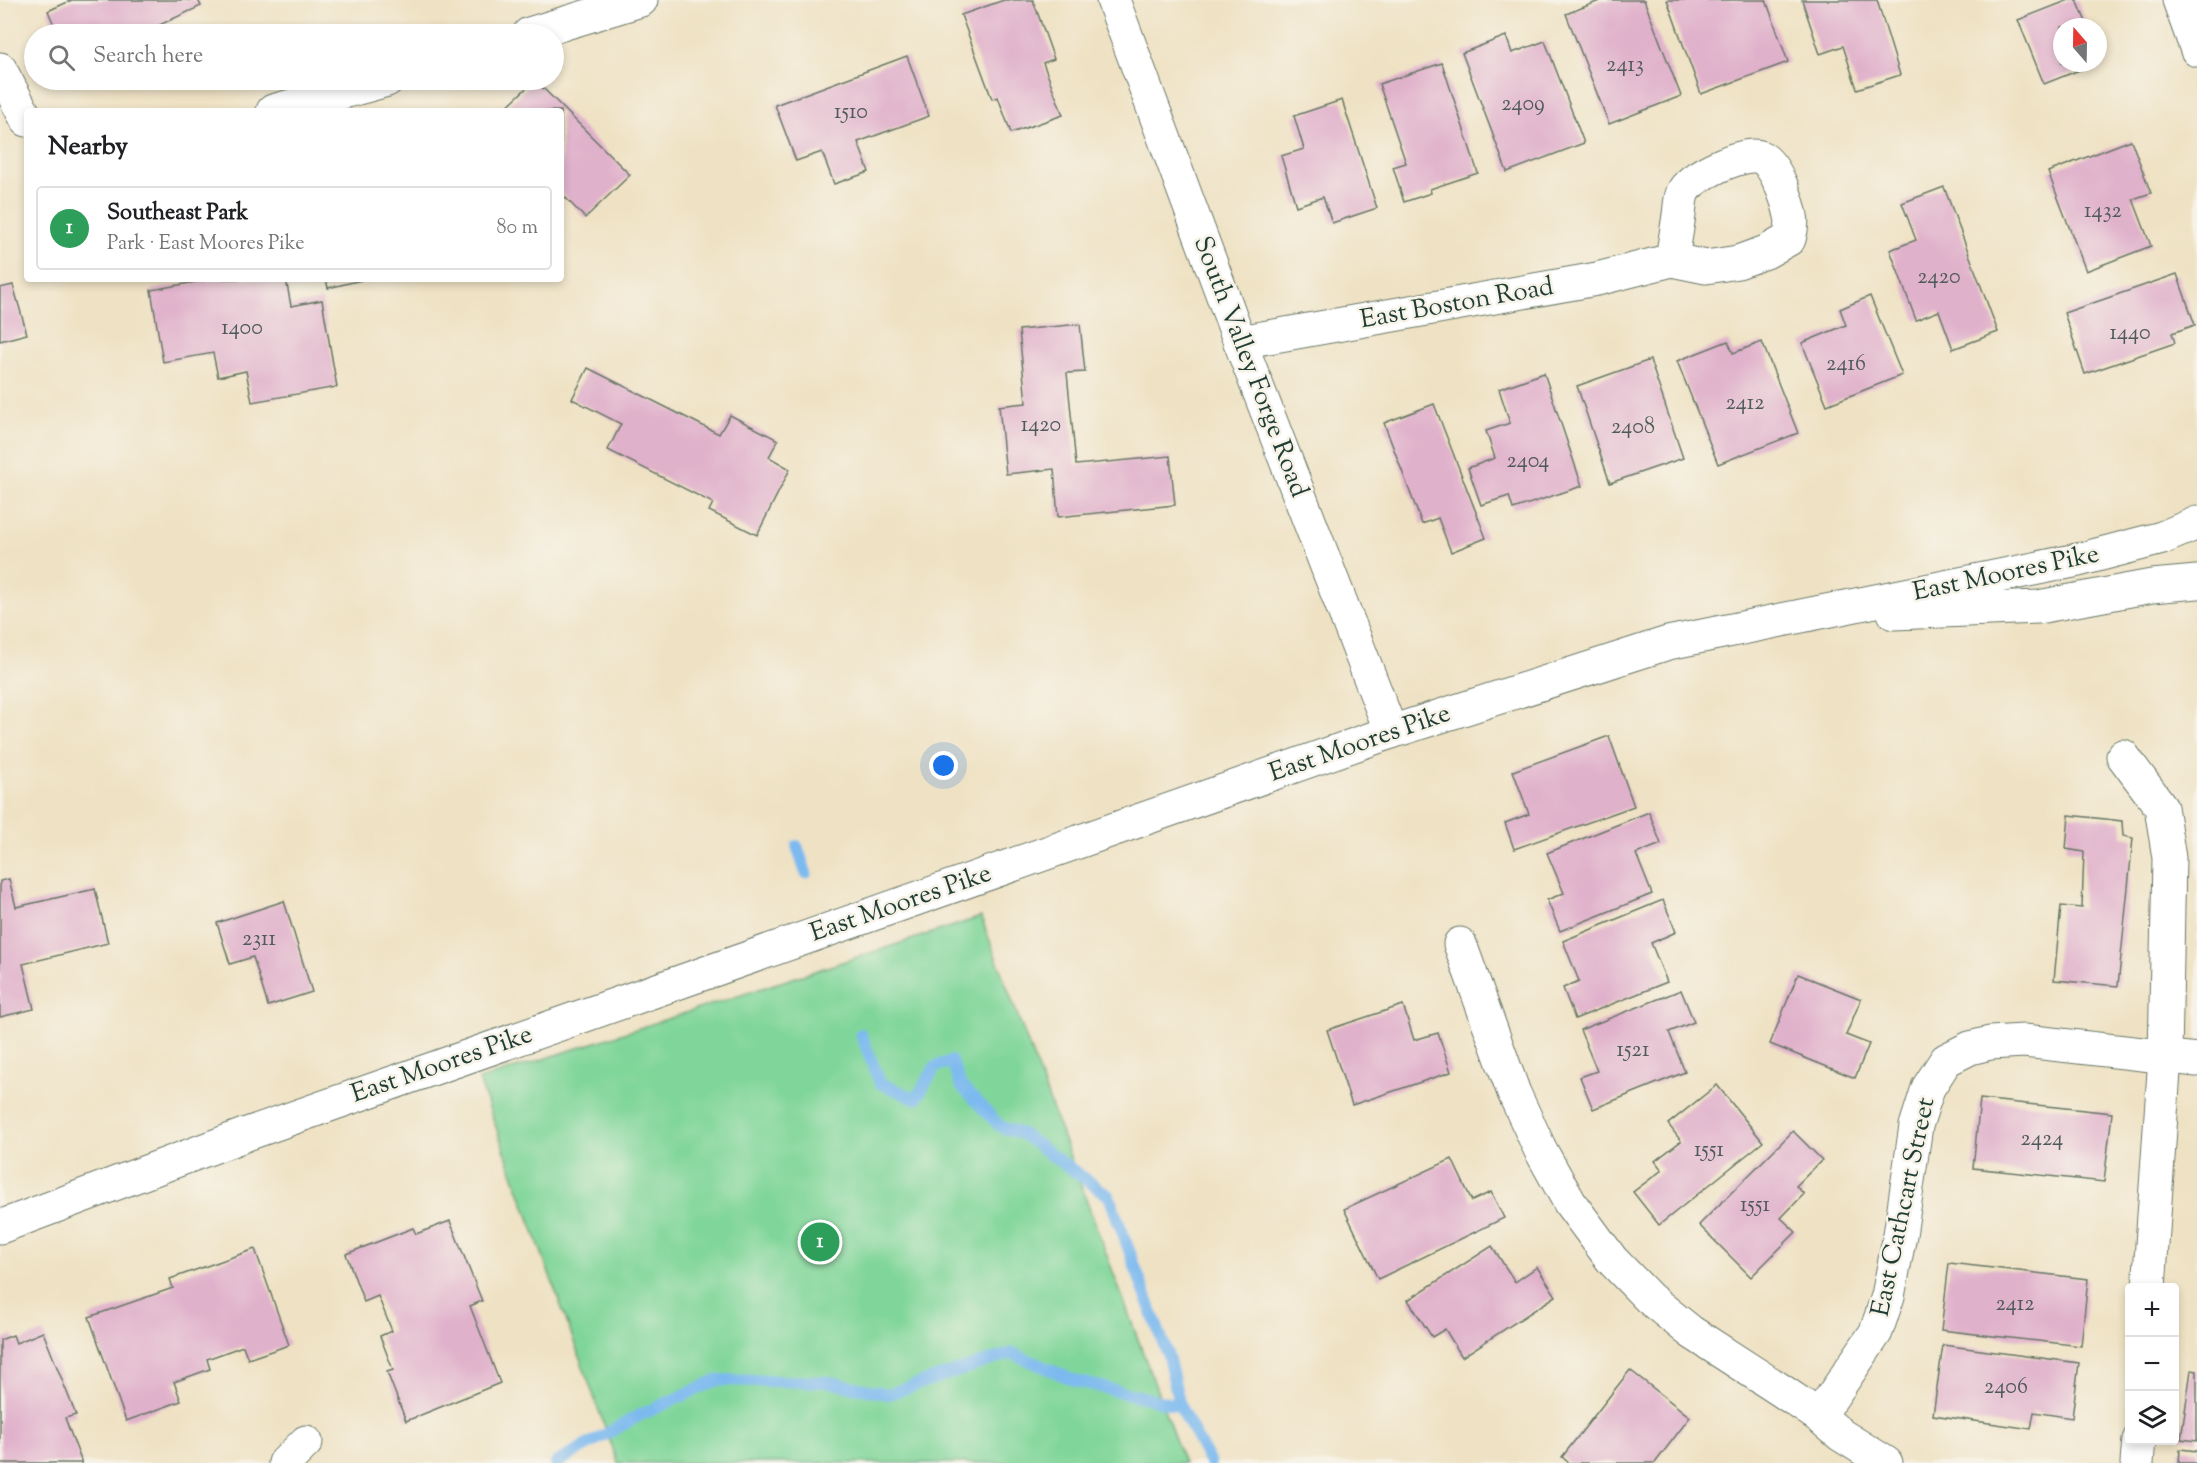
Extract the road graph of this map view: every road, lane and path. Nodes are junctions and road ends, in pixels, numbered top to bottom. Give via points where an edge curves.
1 (641, 0) edge
2 (1113, 0) edge
3 (2179, 0) edge
4 (562, 24) edge
5 (2197, 50) edge
6 (0, 69) edge
7 (350, 90) edge
8 (284, 108) edge
9 (24, 114) edge
10 (1672, 260) dead end
11 (1240, 342) junction
12 (2197, 523) edge
13 (2197, 582) edge
14 (1812, 615) junction
15 (1391, 732) junction
16 (2122, 756) dead end
17 (1460, 945) dead end
18 (2165, 1057) junction
19 (2197, 1060) edge
20 (0, 1227) edge
21 (2150, 1283) edge
22 (1819, 1416) junction
23 (2139, 1445) edge
24 (1886, 1463) edge
25 (2138, 1463) edge

1 - 4 street
2 - 11 street, South Valley Forge Road
3 - 5 street
6 - 9 street
7 - 8 street
10 - 11 street, East Boston Road via 1597,279
11 - 15 street, South Valley Forge Road
12 - 14 street, East Moores Pike via 2162,538 2078,560
13 - 14 street, East Moores Pike via 2152,586 2038,607
14 - 15 street, East Moores Pike via 1668,643
15 - 20 street, East Moores Pike via 247,1134
16 - 18 street via 2161,807 2169,858
17 - 22 street via 1514,1093 1540,1149 1570,1203 1612,1260 1691,1332
18 - 19 street, East Cathcart Street
18 - 21 street
18 - 22 street, East Cathcart Street via 2024,1041 1990,1043 1946,1060 1928,1088 1916,1126 1900,1236 1876,1332
22 - 24 street via 1840,1435
23 - 25 street

